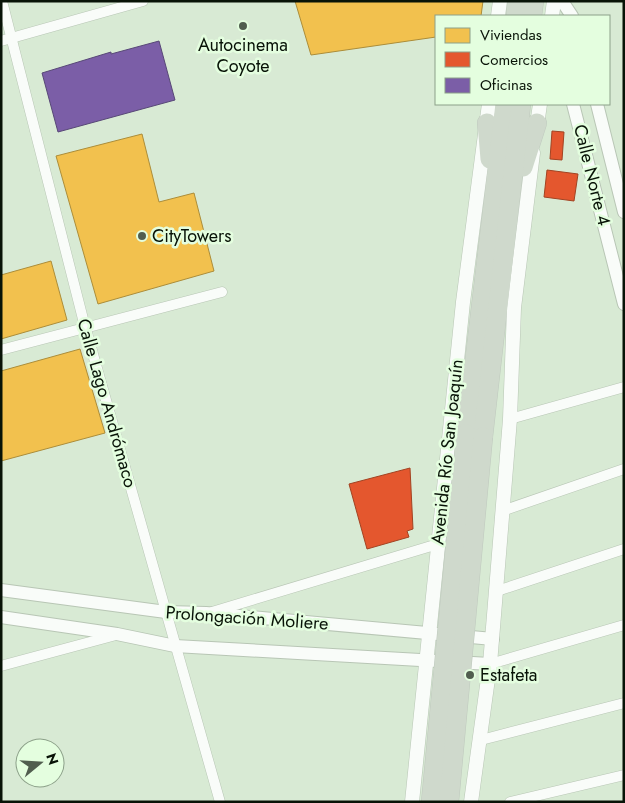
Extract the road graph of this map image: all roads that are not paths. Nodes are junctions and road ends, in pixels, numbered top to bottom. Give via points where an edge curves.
1 (2, 1) edge
2 (143, 1) edge
3 (500, 1) edge
4 (518, 1) edge
5 (534, 1) edge
6 (554, 1) edge
7 (562, 1) edge
8 (498, 15) edge
9 (516, 15) edge
10 (532, 15) edge
11 (552, 15) edge
12 (571, 15) edge
13 (12, 38) junction
14 (1, 41) edge
15 (489, 105) edge
16 (505, 105) edge
17 (521, 105) edge
18 (540, 105) edge
19 (574, 105) edge
20 (597, 105) edge
21 (487, 123) junction
22 (537, 123) junction
23 (503, 192) junction
24 (624, 212) edge
25 (222, 292) dead end
26 (624, 304) edge
27 (86, 328) junction
28 (1, 350) edge
29 (624, 387) edge
30 (510, 419) junction
31 (475, 436) junction
32 (624, 469) edge
33 (502, 511) junction
34 (438, 544) junction
35 (624, 549) edge
36 (1, 590) edge
37 (497, 591) junction
38 (166, 612) junction
39 (206, 613) junction
40 (1, 618) edge
41 (624, 624) edge
42 (430, 632) junction
43 (118, 634) junction
44 (492, 639) junction
45 (175, 646) junction
46 (427, 659) junction
47 (490, 664) junction
48 (1, 666) edge
49 (624, 702) edge
50 (481, 740) junction
51 (624, 775) edge
52 (220, 802) edge
53 (412, 802) edge
54 (431, 802) edge
55 (449, 802) edge
56 (471, 802) edge
57 (510, 802) edge

1 - 13 street, Calle Lago Andrómaco
2 - 13 street
3 - 8 main road
4 - 9 highway
5 - 10 highway
6 - 11 main road
7 - 12 street
13 - 14 street
13 - 27 street, Calle Lago Andrómaco
15 - 21 main road, Avenida Río San Joaquín
16 - 23 highway, Avenida Río San Joaquín
17 - 23 highway, Avenida Río San Joaquín
18 - 22 main road
19 - 26 street, Calle Norte 4
20 - 24 street, Calle Norte 4
21 - 23 highway
21 - 34 main road, Avenida Río San Joaquín via 463,302
22 - 23 highway via 522,173
22 - 30 main road via 514,308
23 - 31 highway, Avenida Río San Joaquín
25 - 27 street
27 - 28 street
27 - 38 street, Calle Lago Andrómaco
29 - 30 street
30 - 33 main road
31 - 54 highway, Avenida Río San Joaquín, bridge
31 - 55 highway, Avenida Río San Joaquín, bridge
32 - 33 street
33 - 37 main road
34 - 39 street
34 - 42 main road, Avenida Río San Joaquín
35 - 37 street
36 - 38 street, Prolongación Moliere
37 - 44 main road
38 - 39 street, Prolongación Moliere
38 - 45 street, Calle Lago Andrómaco
39 - 42 street, Prolongación Moliere
40 - 43 street, Prolongación Moliere
41 - 47 street
42 - 44 street, Prolongación Moliere
42 - 46 main road, Avenida Río San Joaquín
43 - 45 street, Prolongación Moliere
43 - 48 street
44 - 47 main road
45 - 46 street, Prolongación Moliere
45 - 52 street, Calle Lago Andrómaco
46 - 47 street, Prolongación Moliere
46 - 53 main road, Avenida Río San Joaquín
47 - 50 main road
49 - 50 street
50 - 56 main road
51 - 57 street

